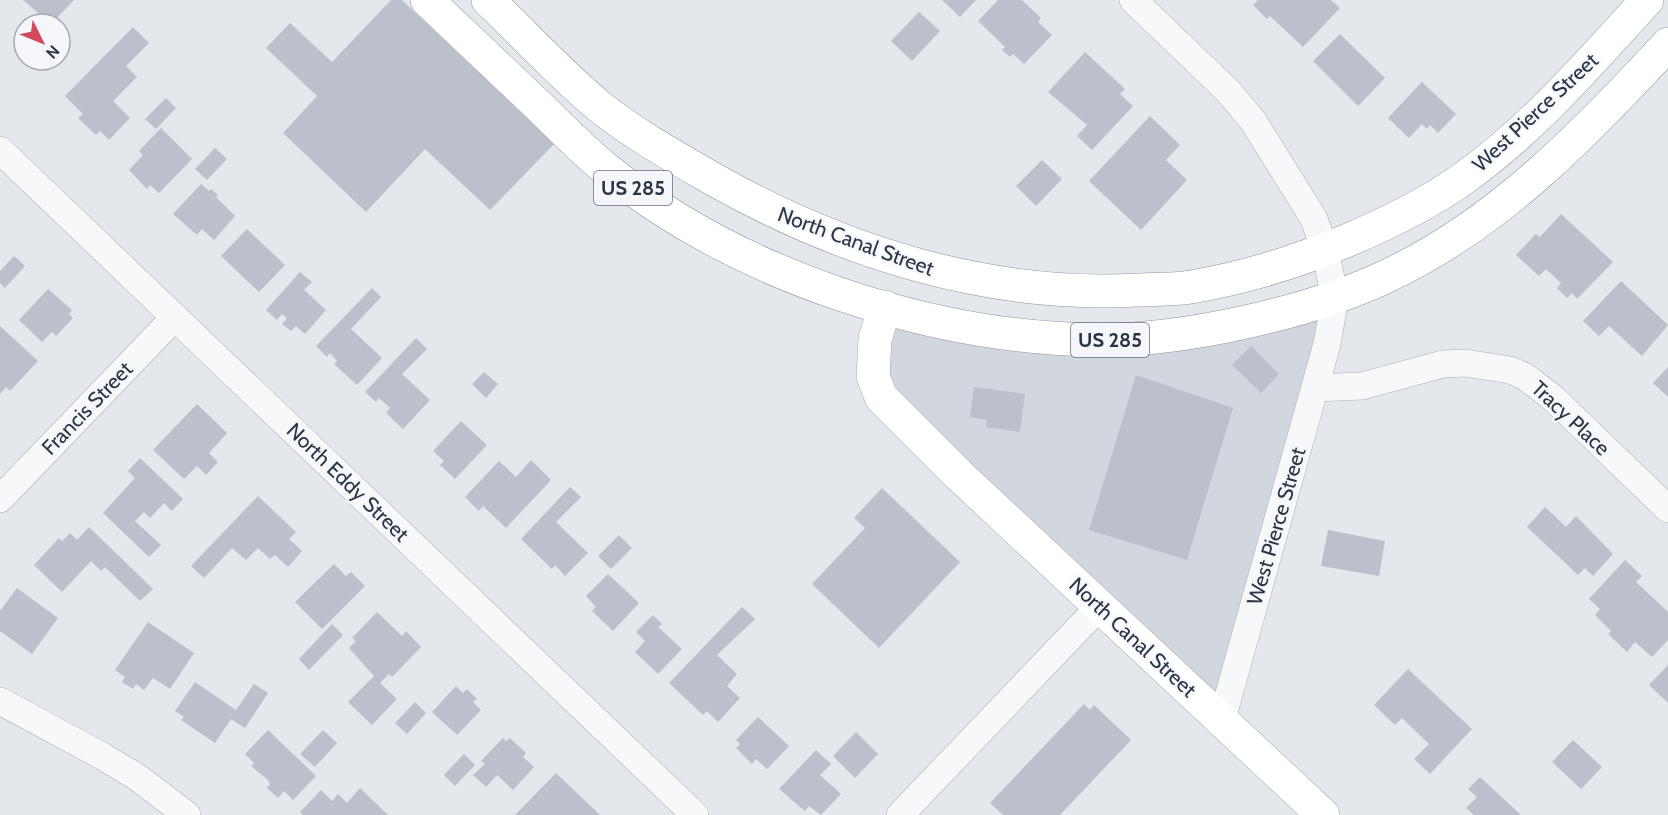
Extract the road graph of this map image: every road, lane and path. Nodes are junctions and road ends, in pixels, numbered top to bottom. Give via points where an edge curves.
1 (427, 0) edge
2 (488, 0) edge
3 (1133, 0) edge
4 (1647, 0) edge
5 (1668, 44) edge
6 (0, 150) edge
7 (823, 233) junction
8 (1325, 250) junction
9 (1335, 298) junction
10 (885, 307) junction
11 (175, 317) junction
12 (1315, 388) junction
13 (0, 499) edge
14 (1668, 509) edge
15 (1099, 607) junction
16 (0, 700) edge
17 (1222, 719) junction
18 (187, 815) edge
19 (695, 815) edge
20 (900, 815) edge
21 (1323, 815) edge

1 - 10 main road, US 285 via 607,170 672,214 794,278
2 - 7 main road, North Canal Street / US 285 via 600,107 726,186
3 - 8 street via 1228,91 1252,121 1314,219
4 - 8 main road, West Pierce Street / US 285 via 1563,90 1508,143 1463,179 1411,211
5 - 9 main road, US 285 via 1539,176 1489,214 1387,276
6 - 11 street, North Eddy Street
7 - 8 main road, North Canal Street / US 285 via 944,272 1058,291 1188,287 1238,277
7 - 10 main road via 870,274 883,292
8 - 9 street, West Pierce Street
9 - 10 main road, US 285 via 1205,329 1100,340 995,332
9 - 12 street, West Pierce Street
10 - 15 main road, North Canal Street via 874,348 873,376 881,397
11 - 13 street, Francis Street
11 - 19 street, North Eddy Street
12 - 14 street, Tracy Place via 1362,386 1443,364 1509,370 1526,377 1554,399
12 - 17 street, West Pierce Street
15 - 17 main road, North Canal Street
15 - 20 street
16 - 18 street via 102,756
17 - 21 main road, North Canal Street

